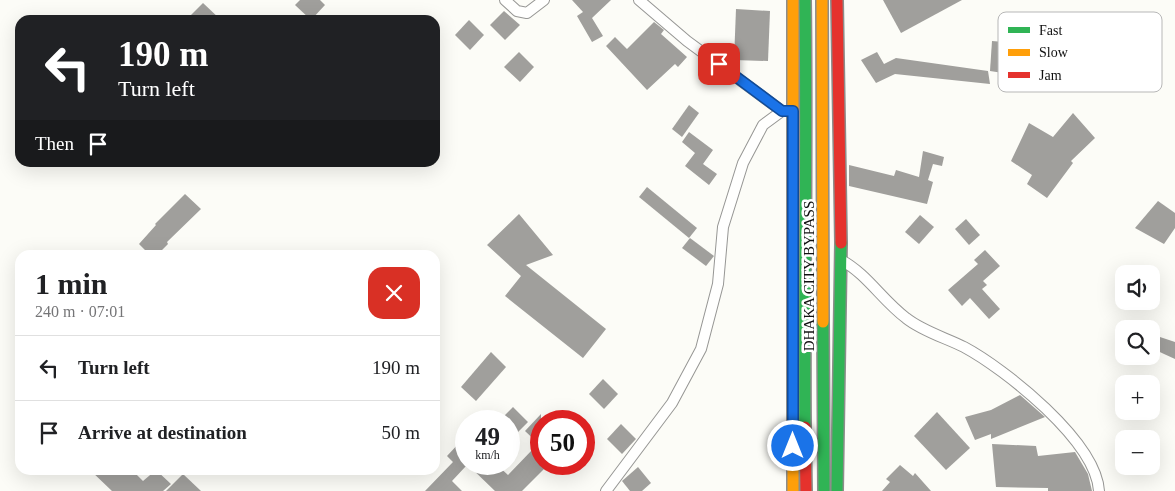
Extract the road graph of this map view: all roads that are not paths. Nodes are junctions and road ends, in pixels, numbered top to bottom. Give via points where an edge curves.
1 (505, 0) edge
2 (544, 0) edge
3 (639, 0) edge
4 (793, 0) edge
5 (805, 0) edge
6 (822, 0) edge
7 (837, 0) edge
8 (787, 111) junction
9 (840, 260) junction
10 (606, 491) edge
11 (793, 491) edge
12 (806, 491) edge
13 (824, 491) edge
14 (837, 491) edge
15 (1099, 491) edge

1 - 2 street via 517,11 527,13
3 - 8 street via 687,41
4 - 8 main road
5 - 12 main road, DHAKA CITY BYPASS
6 - 13 main road, DHAKA CITY BYPASS
7 - 9 main road
8 - 10 street via 763,125 743,163 723,227 718,284 701,348 672,403
8 - 11 main road
9 - 14 main road
9 - 15 street via 854,267 906,319 965,348 1022,387 1089,458

